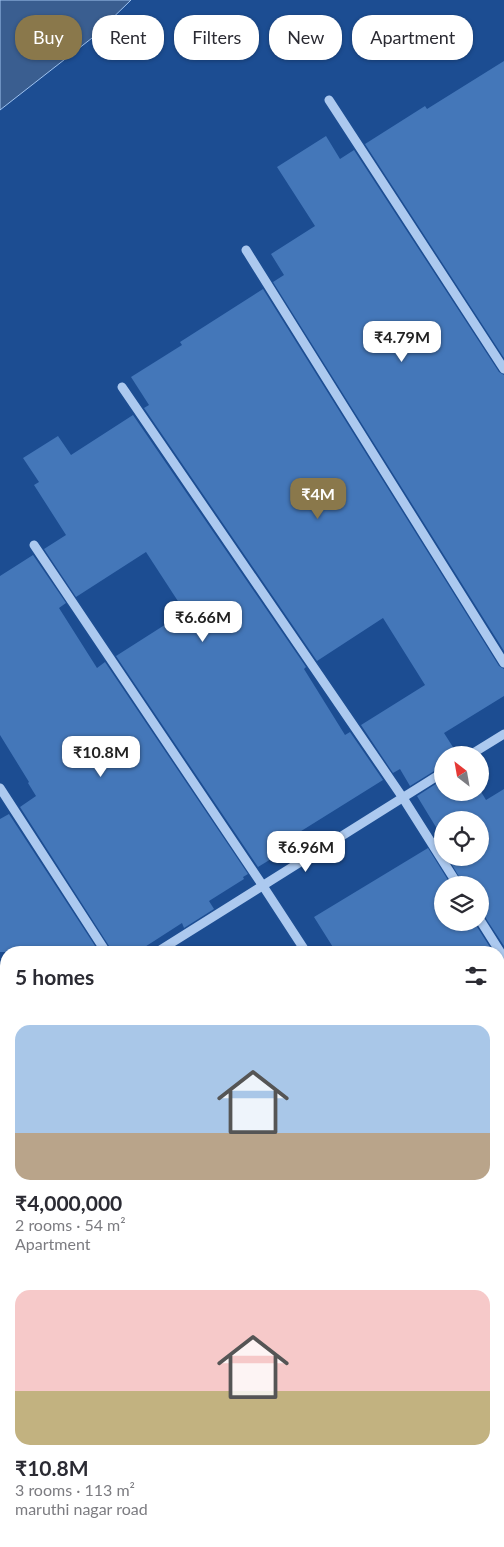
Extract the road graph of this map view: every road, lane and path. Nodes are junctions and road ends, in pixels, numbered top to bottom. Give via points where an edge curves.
1 (329, 100) dead end
2 (246, 250) dead end
3 (504, 369) edge
4 (122, 387) dead end
5 (34, 545) dead end
6 (504, 663) edge
7 (504, 734) edge
8 (485, 746) edge
9 (434, 778) edge
10 (0, 788) edge
11 (403, 798) junction
12 (452, 876) edge
13 (263, 886) junction
14 (487, 931) edge
15 (102, 946) edge
16 (168, 946) edge
17 (302, 946) edge
18 (496, 946) edge

1 - 3 street
2 - 6 street
4 - 11 street
5 - 13 street
7 - 8 street
9 - 11 street
10 - 15 street
11 - 12 street
11 - 13 street
13 - 16 street
13 - 17 street
14 - 18 street

